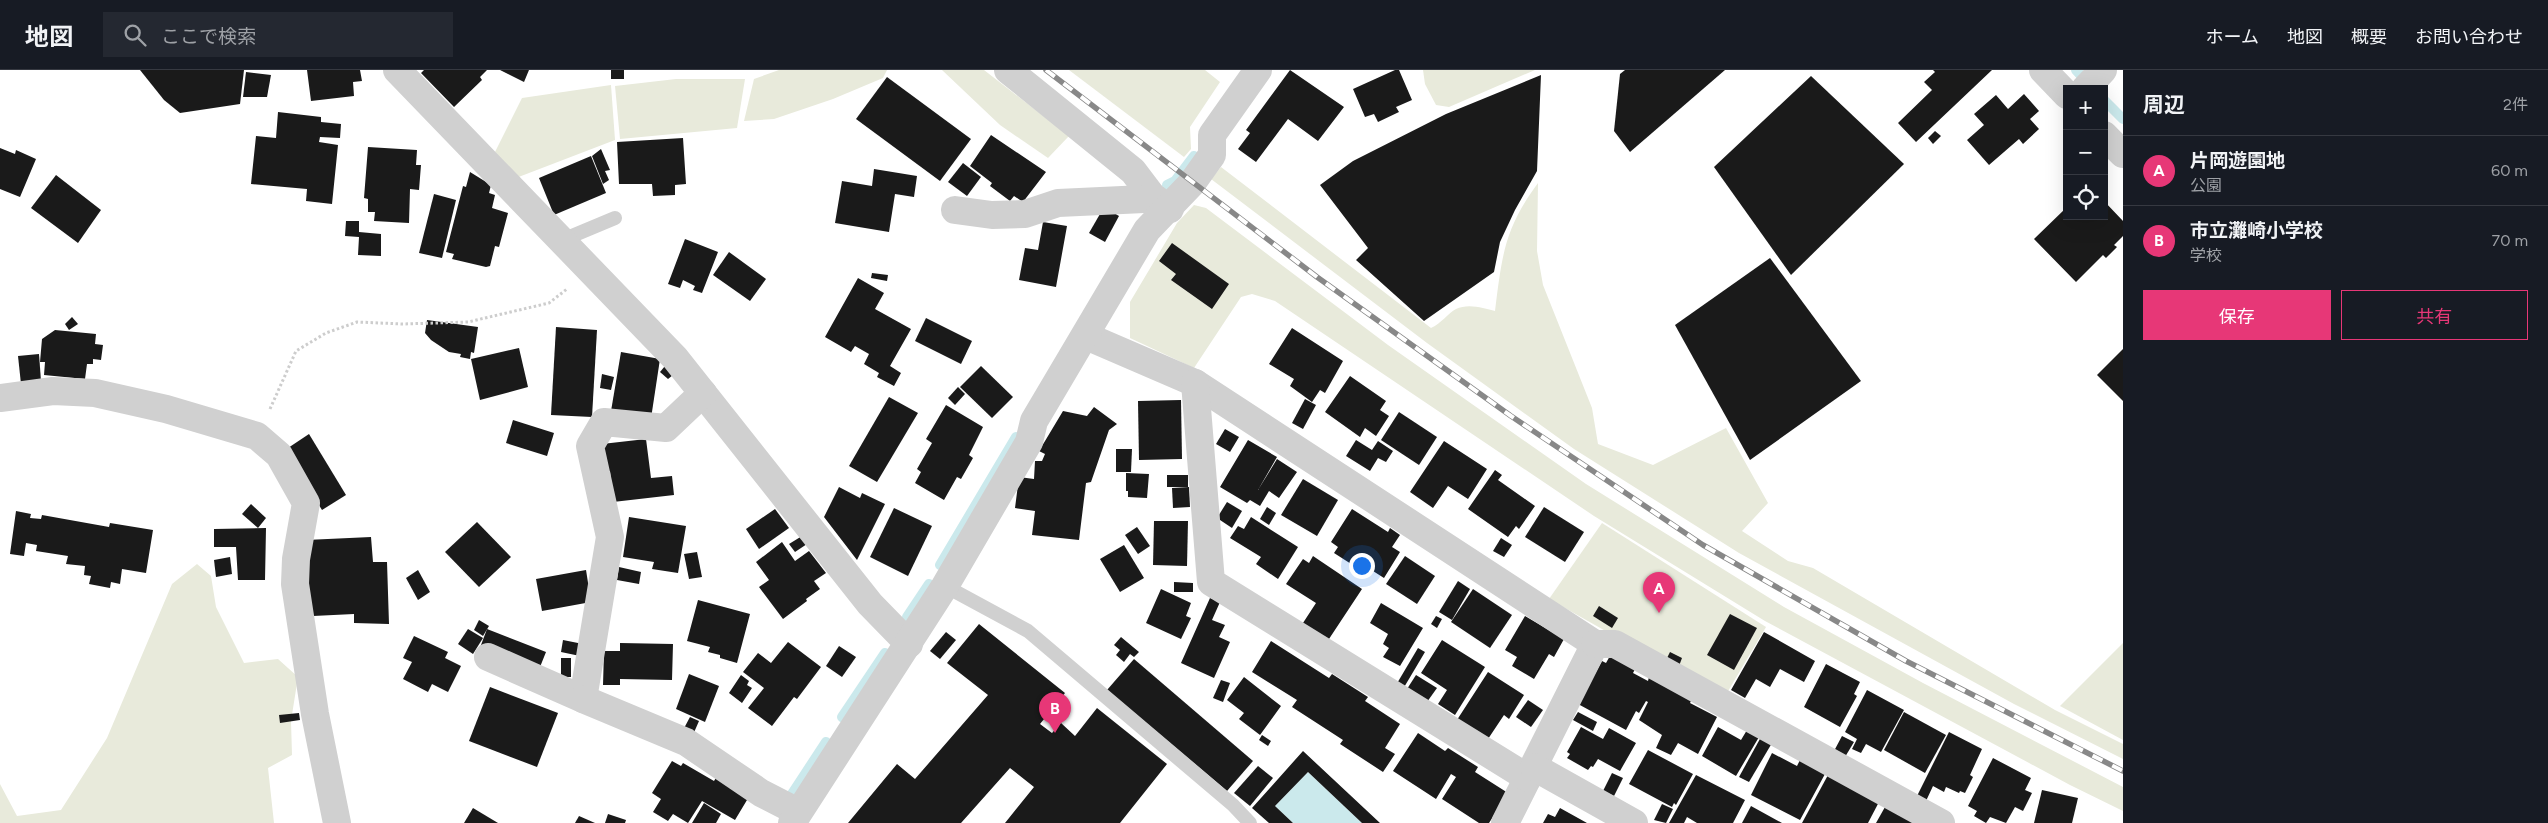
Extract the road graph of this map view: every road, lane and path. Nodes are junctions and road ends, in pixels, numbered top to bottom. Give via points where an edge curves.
1 (397, 70) edge
2 (1008, 70) edge
3 (1258, 70) edge
4 (2043, 70) edge
5 (2063, 91) edge
6 (2108, 138) edge
7 (2123, 154) edge
8 (1161, 202) junction
9 (955, 210) dead end
10 (615, 218) dead end
11 (560, 241) junction
12 (589, 271) junction
13 (1086, 336) junction
14 (1195, 382) junction
15 (703, 393) junction
16 (0, 398) edge
17 (257, 436) junction
18 (945, 586) junction
19 (909, 644) junction
20 (1595, 644) junction
21 (488, 658) dead end
22 (583, 699) junction
23 (1531, 773) junction
24 (795, 818) edge
25 (337, 823) edge
26 (1250, 823) edge
27 (1506, 823) edge
28 (1634, 823) edge
29 (1941, 823) edge

1 - 11 street
2 - 8 street via 1133,171
3 - 8 street via 1212,135 1212,155 1192,183
4 - 5 street
6 - 7 street
8 - 9 street via 1144,199 1058,203 1025,214 992,215
8 - 13 street
10 - 11 lane
11 - 12 street
12 - 15 street via 675,358
12 - 17 path via 549,303 509,313 468,322 357,322 326,333 296,351
13 - 14 street
13 - 18 street via 1034,420 1029,442
14 - 20 street
14 - 23 street via 1211,582
15 - 19 street via 870,604
15 - 22 street via 666,428 604,422 590,446 610,537
16 - 17 street via 53,391 95,394 166,408
17 - 25 street via 279,455 306,503 295,584 315,714
18 - 19 street
18 - 26 lane via 1028,631
19 - 24 street
20 - 23 street
20 - 29 street via 1615,644
21 - 22 street
22 - 24 street via 686,742
23 - 27 street
23 - 28 street

